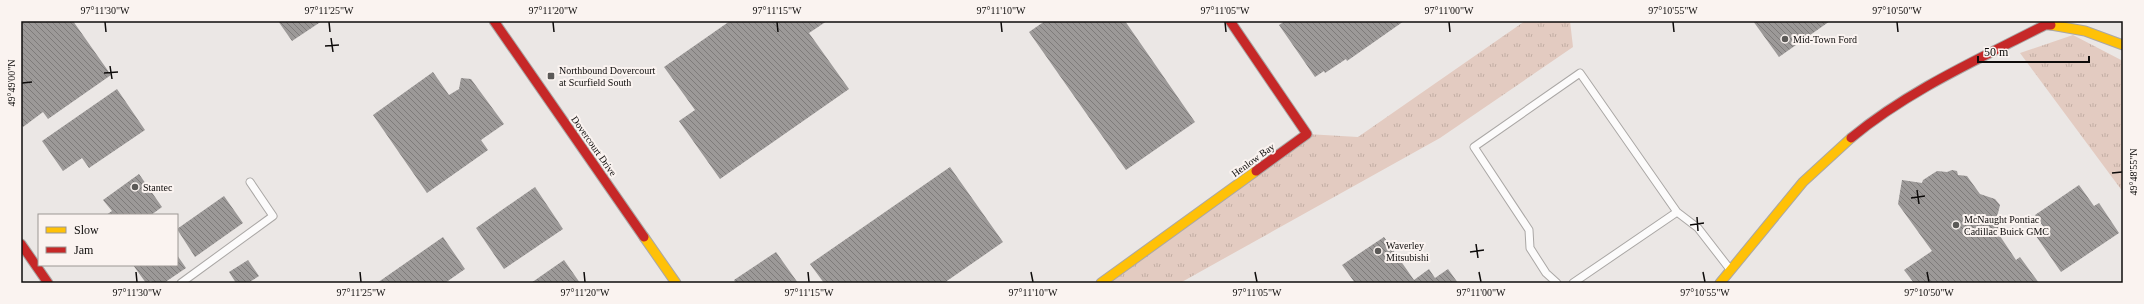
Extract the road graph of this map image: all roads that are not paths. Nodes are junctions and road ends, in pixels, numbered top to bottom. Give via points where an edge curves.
1 (494, 21) edge
2 (1230, 21) edge
3 (2060, 23) edge
4 (2123, 45) edge
5 (250, 182) dead end
6 (1677, 212) junction
7 (21, 245) edge
8 (1731, 270) junction
9 (48, 283) edge
10 (181, 283) edge
11 (676, 283) edge
12 (1101, 283) edge
13 (1557, 283) edge
14 (1574, 283) edge
15 (1720, 283) edge

1 - 11 street, Dovercourt Drive
2 - 12 street, Henlow Bay via 1306,134
3 - 4 street via 2105,36
3 - 8 street via 2044,25 1927,86 1868,125 1833,153 1809,178
5 - 10 lane via 273,216
6 - 8 lane via 1698,228
6 - 13 lane via 1580,73 1474,147 1529,230 1530,248 1546,273
6 - 14 lane
7 - 9 street
8 - 15 street

